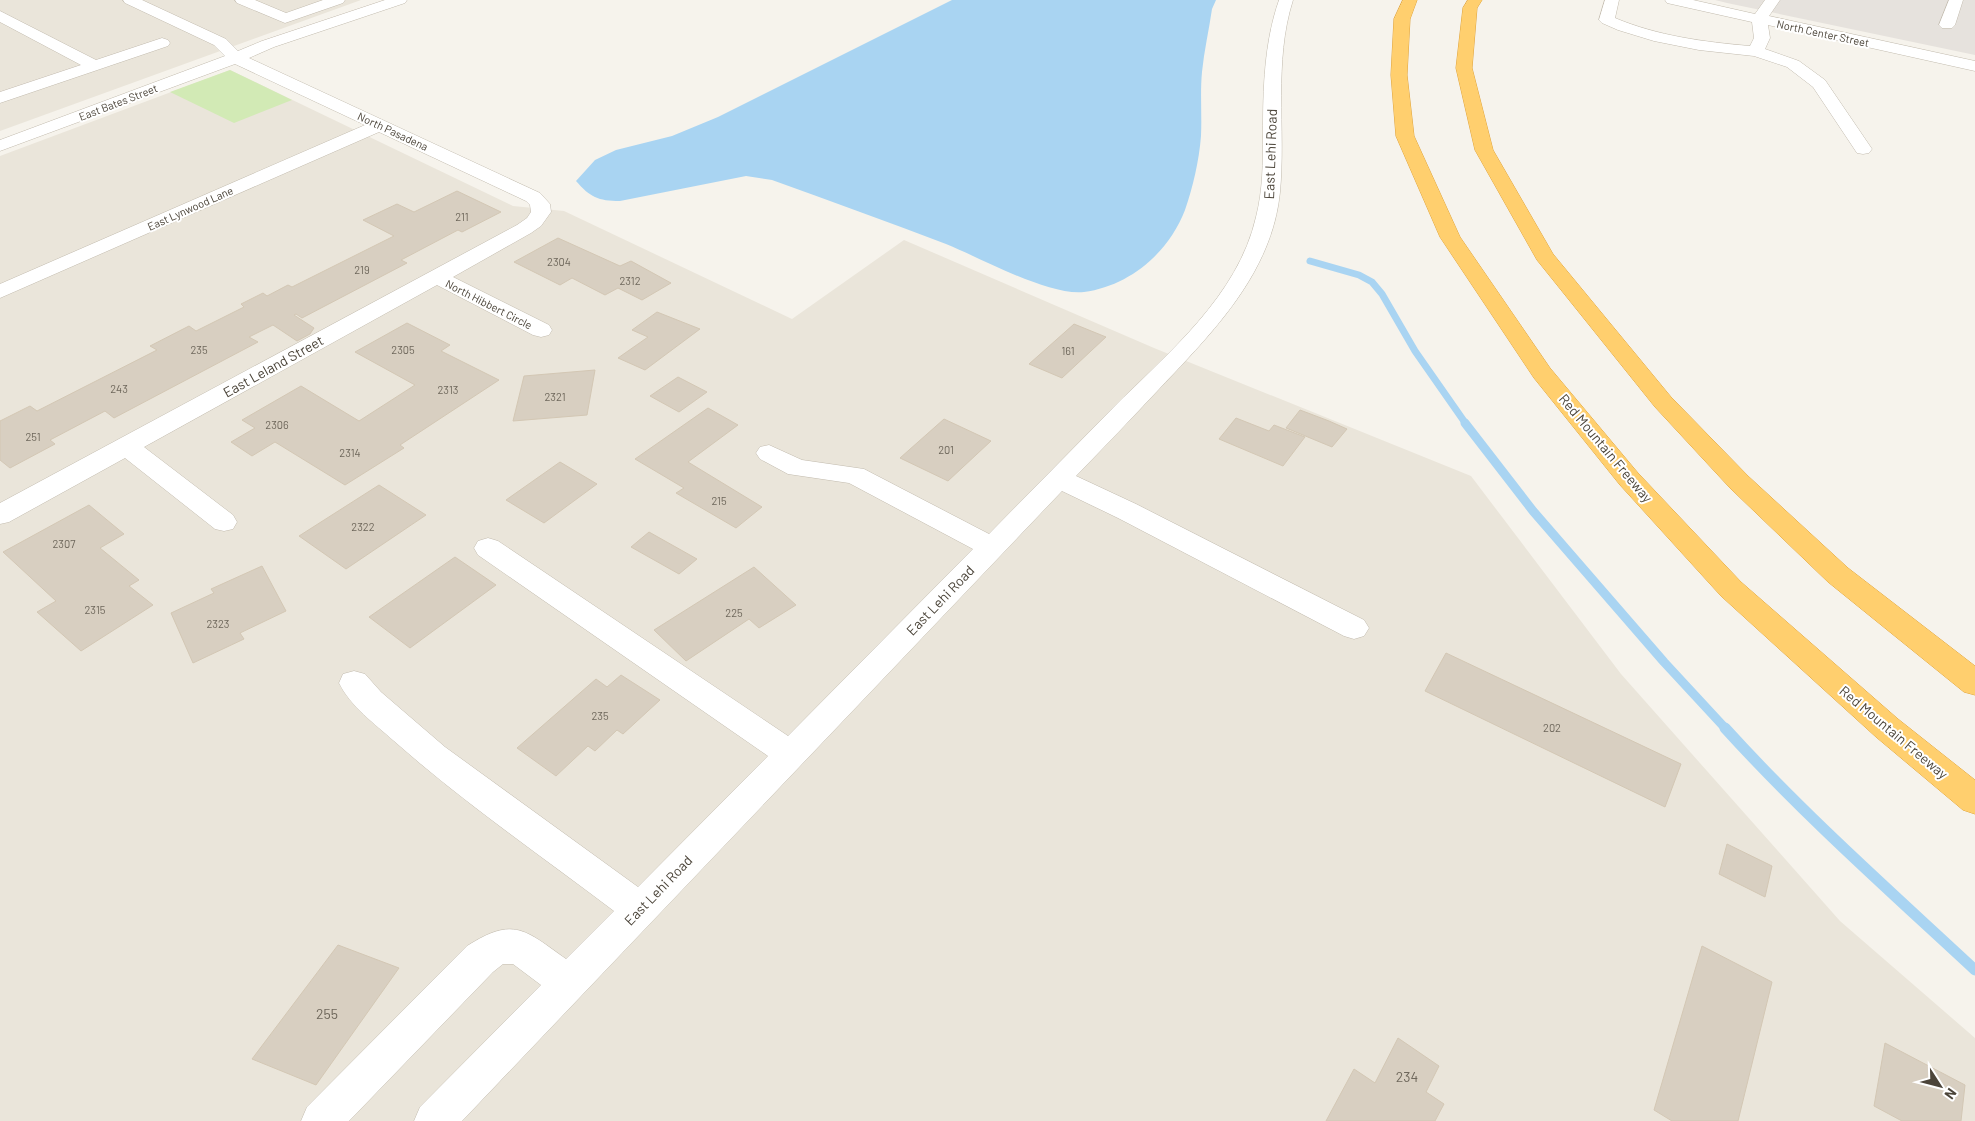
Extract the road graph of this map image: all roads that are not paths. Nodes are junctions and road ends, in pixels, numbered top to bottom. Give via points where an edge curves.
1 (130, 0) edge
2 (242, 0) edge
3 (338, 0) edge
4 (400, 0) edge
5 (1286, 0) edge
6 (1410, 0) edge
7 (1475, 0) edge
8 (1612, 0) edge
9 (1672, 0) edge
10 (1773, 0) edge
11 (1956, 0) edge
12 (0, 16) edge
13 (1760, 19) junction
14 (1947, 25) dead end
15 (162, 43) dead end
16 (1756, 51) junction
17 (236, 58) junction
18 (94, 66) junction
19 (1975, 66) edge
20 (0, 98) edge
21 (380, 125) junction
22 (0, 146) edge
23 (1863, 149) dead end
24 (542, 212) joint
25 (437, 277) junction
26 (0, 292) edge
27 (542, 330) dead end
28 (126, 446) junction
29 (769, 453) dead end
30 (1058, 478) junction
31 (0, 514) edge
32 (224, 522) dead end
33 (991, 547) junction
34 (488, 548) dead end
35 (1354, 628) dead end
36 (354, 683) dead end
37 (1975, 683) edge
38 (790, 754) junction
39 (1975, 800) edge
40 (639, 909) junction
41 (568, 983) junction
42 (321, 1121) edge
43 (434, 1121) edge

1 - 17 street, North Pasadena via 220,42
2 - 3 street via 285,18
4 - 17 street, East Bates Street via 268,44
5 - 30 street, East Lehi Road via 1276,30 1270,194 1254,253 1222,307 1203,329
6 - 39 highway, Red Mountain Freeway via 1402,19 1399,75 1405,136 1450,237 1542,373 1629,479 1731,589 1887,728
7 - 37 highway via 1470,8 1464,68 1484,150 1544,256 1662,402 1739,482 1838,575
8 - 16 street via 1607,20 1622,27 1691,43
9 - 13 street, North Center Street
10 - 13 street
11 - 14 street
12 - 18 street
13 - 16 street via 1762,38
13 - 19 street, North Center Street
15 - 18 street
16 - 23 street via 1793,64 1819,84
17 - 21 street, North Pasadena
17 - 22 street, East Bates Street
18 - 20 street
21 - 24 street, North Pasadena via 533,197
21 - 26 street, East Lynwood Lane
24 - 25 street, East Leland Street via 524,229
25 - 27 street, North Hibbert Circle
25 - 28 street, East Leland Street
28 - 31 street, East Leland Street
28 - 32 street
29 - 33 street via 797,468 854,475
30 - 33 street, East Lehi Road
30 - 35 street
33 - 38 street, East Lehi Road
34 - 38 street
36 - 40 street via 370,702 434,757
38 - 40 street, East Lehi Road
40 - 41 street, East Lehi Road
41 - 42 street via 519,947 498,947 480,959
41 - 43 street, East Lehi Road

